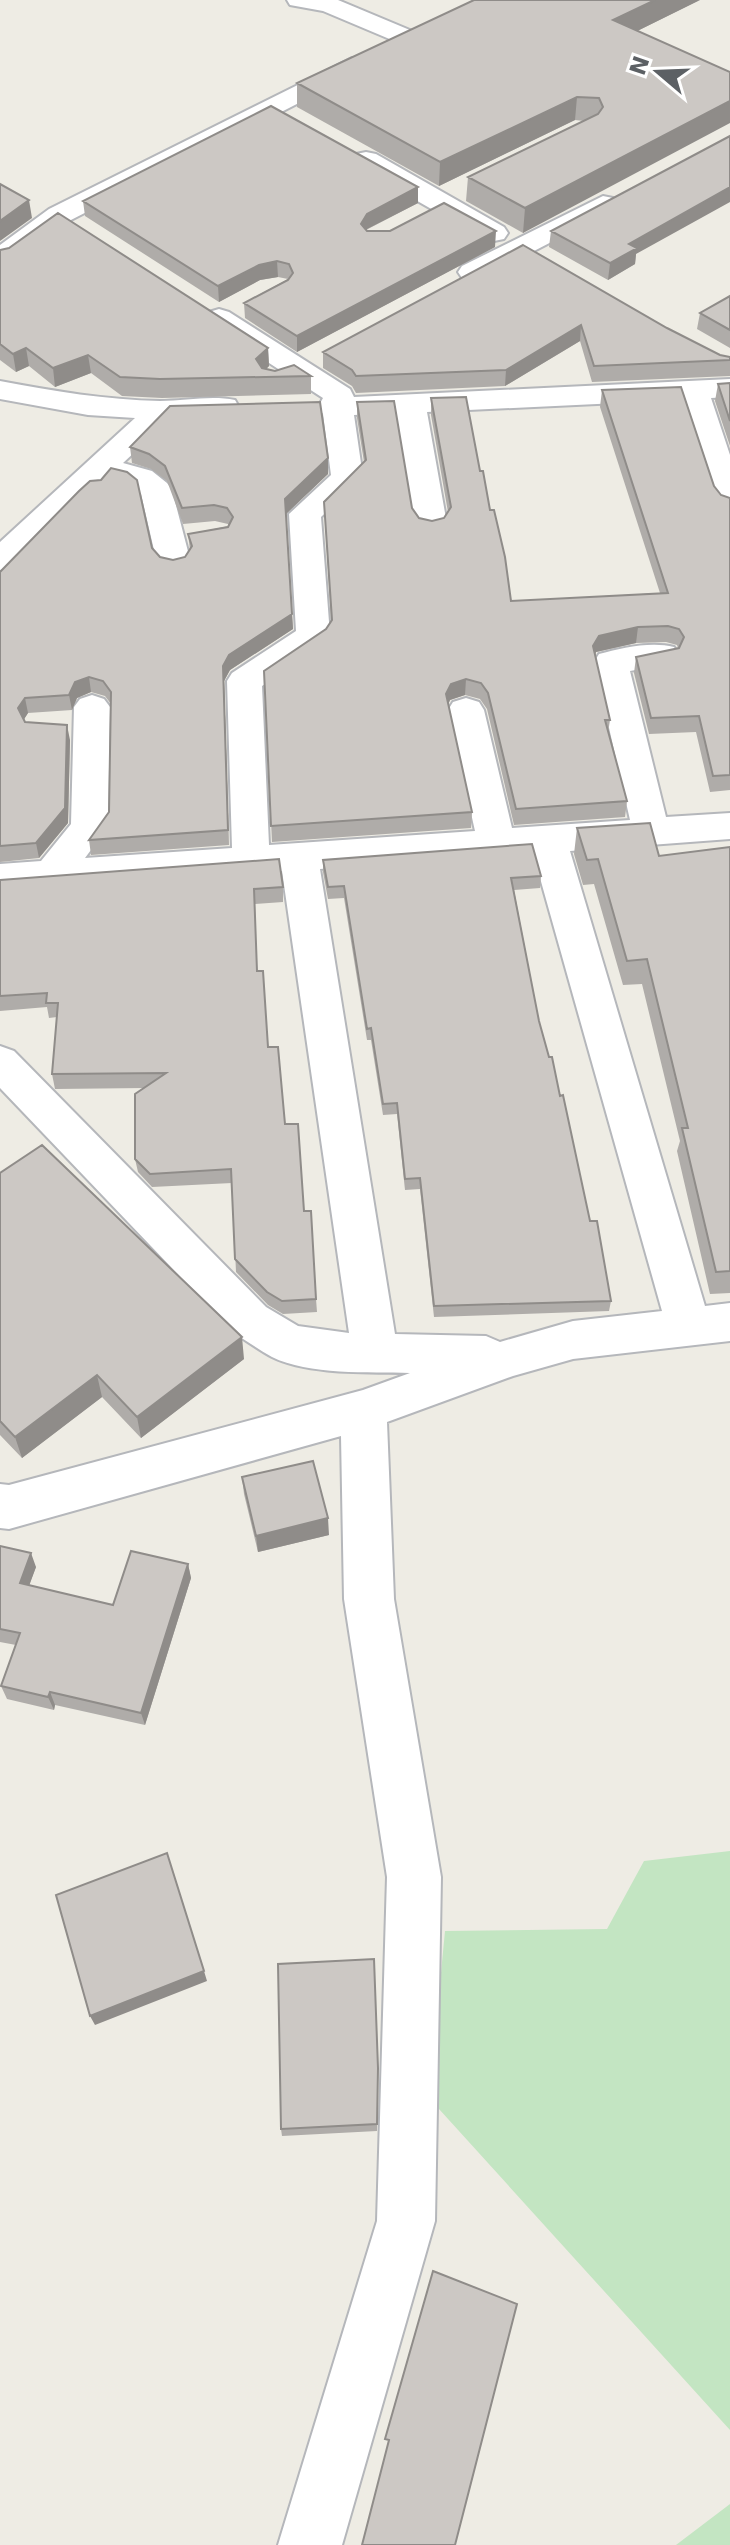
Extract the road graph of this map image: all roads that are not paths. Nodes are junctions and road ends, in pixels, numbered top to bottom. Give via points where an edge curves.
1 (299, 0) edge
2 (434, 25) edge
3 (408, 38) junction
4 (270, 106) junction
5 (296, 121) edge
6 (347, 150) edge
7 (466, 187) edge
8 (632, 188) edge
9 (433, 207) junction
10 (520, 247) junction
11 (0, 258) edge
12 (548, 263) edge
13 (450, 285) edge
14 (217, 308) dead end
15 (267, 385) junction
16 (730, 388) edge
17 (0, 390) edge
18 (693, 391) junction
19 (410, 404) junction
20 (322, 407) junction
21 (162, 410) junction
22 (100, 467) junction
23 (730, 502) edge
24 (431, 524) edge
25 (181, 545) dead end
26 (0, 560) edge
27 (662, 655) edge
28 (466, 710) dead end
29 (54, 725) edge
30 (730, 826) edge
31 (651, 831) junction
32 (548, 840) junction
33 (496, 841) junction
34 (299, 857) junction
35 (251, 861) junction
36 (51, 875) junction
37 (0, 878) edge
38 (0, 1062) edge
39 (709, 1323) edge
40 (375, 1353) junction
41 (512, 1357) junction
42 (363, 1410) junction
43 (0, 1506) edge
44 (310, 2545) edge

1 - 3 street via 329,5
2 - 3 street
3 - 4 street
4 - 5 street
4 - 11 street via 72,224
6 - 9 street
7 - 9 street
8 - 10 street
9 - 10 street
10 - 12 street
10 - 13 street
14 - 15 street
15 - 20 street via 339,395
15 - 21 street
16 - 18 street
17 - 21 street via 88,406
18 - 19 street
18 - 23 street
19 - 20 street
19 - 24 street
20 - 35 street via 347,477 305,514 313,635 244,681
21 - 22 street
22 - 25 street via 141,478 156,490
22 - 26 street
27 - 31 street via 611,662
28 - 33 street
29 - 36 street via 92,716 89,827
30 - 31 street
31 - 32 street
32 - 33 street
32 - 39 street
33 - 34 street
34 - 35 street
34 - 40 street
35 - 36 street
36 - 37 street
38 - 40 street via 250,1320 289,1344
39 - 41 street via 573,1340
40 - 41 street
41 - 42 street
42 - 43 street
42 - 44 street via 369,1599 414,1877 406,2221

